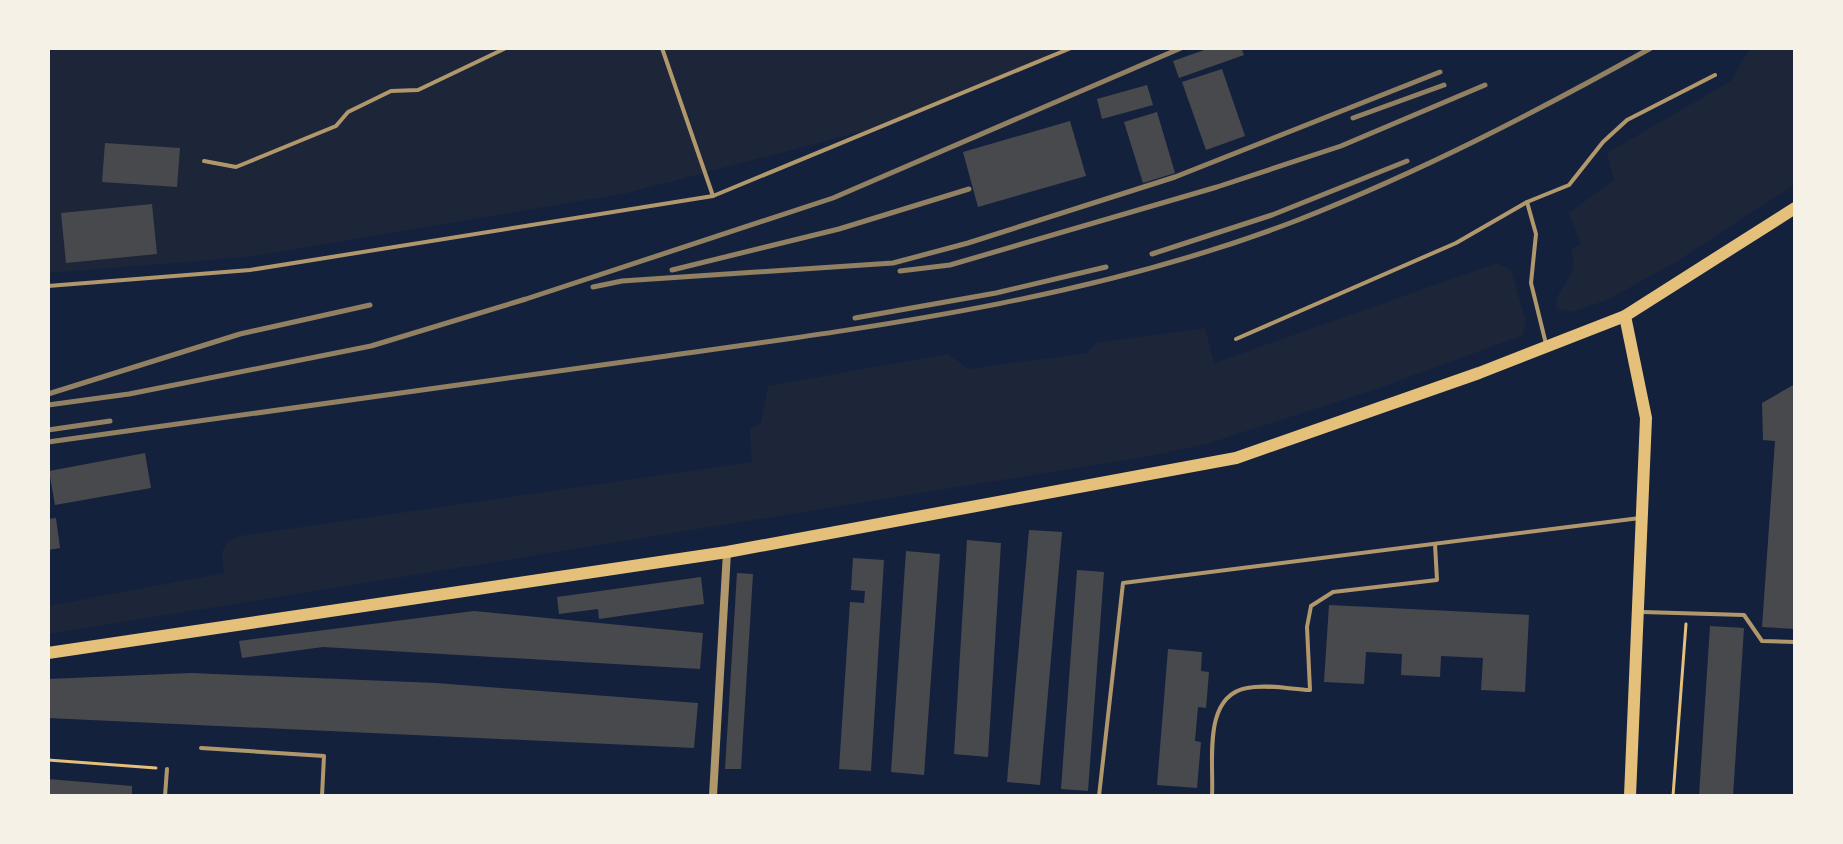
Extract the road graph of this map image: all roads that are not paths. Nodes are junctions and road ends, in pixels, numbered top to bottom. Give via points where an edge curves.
1 (506, 48) edge
2 (662, 48) edge
3 (1071, 48) edge
4 (1715, 75) dead end
5 (204, 161) dead end
6 (713, 196) junction
7 (1527, 202) junction
8 (1795, 208) edge
9 (48, 286) edge
10 (1625, 316) junction
11 (1236, 339) dead end
12 (1547, 347) junction
13 (1642, 517) junction
14 (1435, 544) junction
15 (727, 552) junction
16 (1639, 612) junction
17 (1795, 642) edge
18 (48, 653) edge
19 (201, 748) dead end
20 (167, 769) road end
21 (165, 796) edge
22 (322, 796) edge
23 (713, 796) edge
24 (1099, 796) edge
25 (1212, 796) edge
26 (1630, 796) edge

1 - 5 lane via 418,90 391,91 348,112 336,126 236,167
2 - 6 lane
3 - 6 lane
4 - 7 lane via 1627,120 1569,185
6 - 9 lane via 250,270
7 - 11 lane via 1456,243
7 - 12 lane via 1536,234 1531,283
8 - 10 main road
10 - 12 main road
10 - 13 main road via 1646,418
12 - 15 main road via 1236,458
13 - 14 lane
13 - 16 main road
14 - 24 lane via 1123,583
14 - 25 lane via 1437,580 1333,592 1311,606 1310,690 1249,687 1221,704
15 - 18 main road
15 - 23 street
16 - 17 lane via 1744,615 1762,641
16 - 26 main road
19 - 22 lane via 324,756
20 - 21 lane

